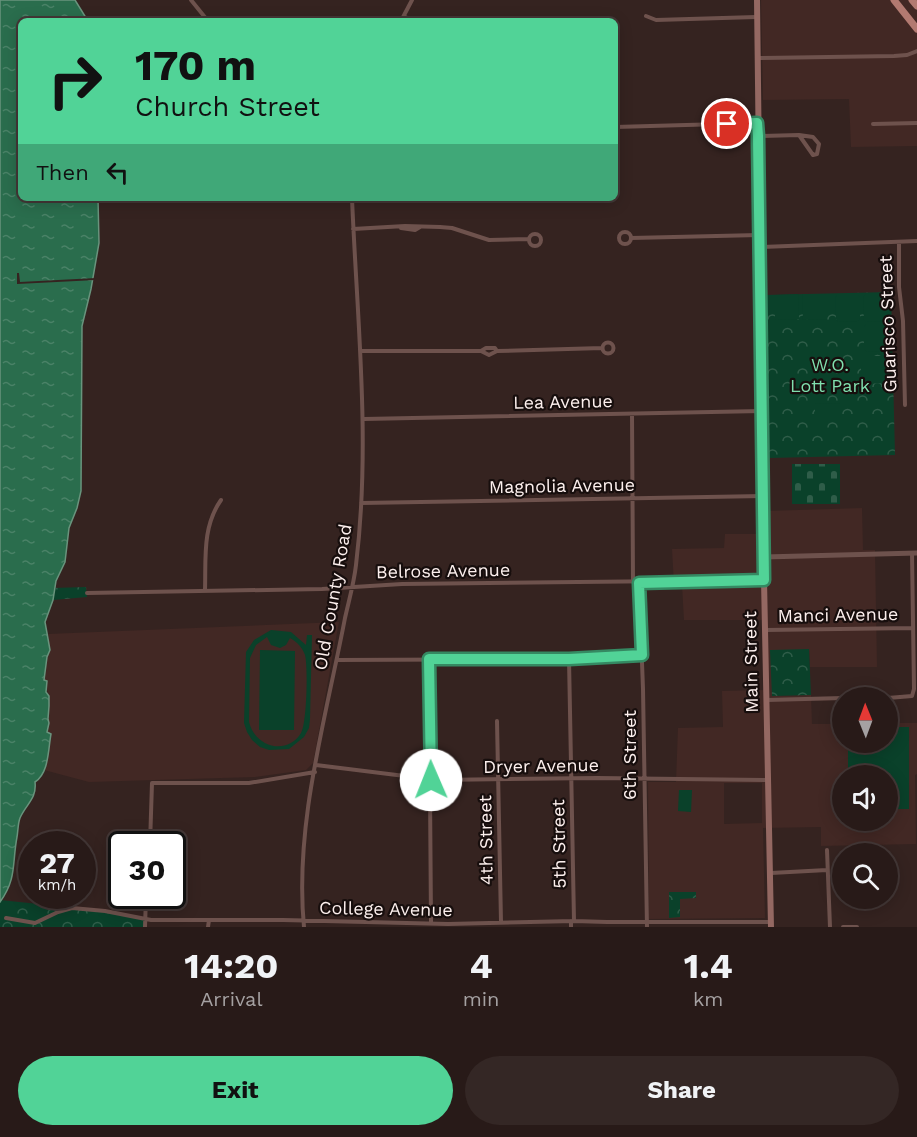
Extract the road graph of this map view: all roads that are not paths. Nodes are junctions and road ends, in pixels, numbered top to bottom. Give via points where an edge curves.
1 (191, 0) edge
2 (412, 0) edge
3 (757, 0) edge
4 (894, 0) edge
5 (912, 0) edge
6 (917, 6) edge
7 (646, 16) dead end
8 (756, 17) junction
9 (206, 18) edge
10 (403, 18) edge
11 (917, 29) edge
12 (917, 51) edge
13 (756, 58) junction
14 (757, 123) junction
15 (917, 123) edge
16 (873, 124) dead end
17 (618, 127) edge
18 (800, 135) junction
19 (758, 136) junction
20 (352, 201) edge
21 (353, 229) junction
22 (755, 235) junction
23 (631, 238) dead end
24 (529, 239) dead end
25 (917, 241) edge
26 (899, 242) junction
27 (759, 247) junction
28 (602, 348) dead end
29 (360, 351) junction
30 (481, 351) junction
31 (497, 351) junction
32 (904, 405) dead end
33 (763, 410) junction
34 (632, 414) junction
35 (364, 419) junction
36 (764, 496) junction
37 (632, 499) junction
38 (221, 500) dead end
39 (362, 503) junction
40 (915, 553) edge
41 (764, 557) junction
42 (764, 580) junction
43 (636, 583) junction
44 (352, 587) junction
45 (205, 590) junction
46 (87, 592) dead end
47 (912, 628) junction
48 (765, 630) junction
49 (642, 655) junction
50 (429, 659) junction
51 (569, 659) junction
52 (337, 660) junction
53 (832, 698) edge
54 (898, 698) edge
55 (767, 700) junction
56 (497, 720) dead end
57 (316, 765) junction
58 (315, 772) junction
59 (499, 779) junction
60 (571, 779) junction
61 (644, 779) junction
62 (431, 780) junction
63 (768, 780) junction
64 (150, 831) edge
65 (827, 850) dead end
66 (827, 870) junction
67 (770, 873) junction
68 (146, 909) edge
69 (6, 918) dead end
70 (146, 919) junction
71 (209, 920) junction
72 (304, 921) junction
73 (572, 921) junction
74 (501, 922) junction
75 (431, 923) junction
76 (771, 924) edge
77 (646, 925) edge
78 (145, 927) edge
79 (208, 927) edge
80 (304, 927) edge
81 (571, 927) edge
82 (830, 927) edge
83 (843, 927) edge
84 (857, 927) edge

1 - 9 street
2 - 10 street
3 - 8 main road, Main Street
4 - 11 main road
5 - 6 main road
7 - 8 street via 657,20
8 - 13 main road, Main Street
12 - 13 street via 894,56
13 - 14 main road, Main Street
14 - 17 street
14 - 19 main road, Main Street
15 - 16 street
18 - 18 street via 813,155 817,154 819,144 813,137
18 - 19 street
19 - 22 main road, Main Street
20 - 21 street, Old County Road
21 - 24 street via 452,228 489,240
21 - 29 street, Old County Road
22 - 23 street
22 - 27 main road, Main Street
25 - 26 street
26 - 27 street
26 - 32 street, Guarisco Street
27 - 33 main road, Main Street
28 - 31 street
29 - 30 street
29 - 35 street, Old County Road
30 - 31 street via 489,355
30 - 31 street via 490,347
33 - 34 street, Lea Avenue
33 - 36 main road, Main Street
34 - 35 street, Lea Avenue
34 - 37 street, 6th Street
35 - 39 street, Old County Road
36 - 37 street, Magnolia Avenue
36 - 41 main road, Main Street
37 - 39 street, Magnolia Avenue
37 - 43 street, 6th Street
38 - 45 street via 205,546
39 - 44 street, Old County Road
40 - 41 street
40 - 47 street
41 - 42 main road, Main Street
42 - 43 street, Belrose Avenue
42 - 48 main road, Main Street
43 - 44 street, Belrose Avenue
43 - 49 street, 6th Street
44 - 45 street, Belrose Avenue
44 - 52 street, Old County Road
45 - 46 street, Belrose Avenue
47 - 48 street, Manci Avenue
47 - 54 street via 912,696
48 - 55 main road, Main Street
49 - 51 street
49 - 61 street, 6th Street
50 - 51 street
50 - 52 street
50 - 62 street
51 - 60 street, 5th Street
52 - 57 street, Old County Road
53 - 55 street
55 - 63 main road, Main Street
56 - 59 street, 4th Street
57 - 58 street, Old County Road
57 - 62 street, Dryer Avenue
58 - 64 street via 249,783 152,783
58 - 72 street, Old County Road via 304,845
59 - 60 street, Dryer Avenue
59 - 62 street, Dryer Avenue
59 - 74 street, 4th Street
60 - 61 street, Dryer Avenue
60 - 73 street, 5th Street
61 - 63 street, Dryer Avenue
61 - 77 street, 6th Street
62 - 75 street
63 - 67 main road, Main Street
65 - 66 street
66 - 67 street
66 - 82 street
67 - 76 main road, Main Street
68 - 70 street
69 - 70 street, College Avenue via 35,923 72,908
70 - 71 street, College Avenue
70 - 78 street
71 - 72 street, College Avenue
71 - 79 street
72 - 75 street, College Avenue
72 - 80 street, Old County Road
73 - 74 street, College Avenue
73 - 77 street, College Avenue
73 - 81 street, 5th Street
74 - 75 street, College Avenue
76 - 77 street, College Avenue
83 - 84 street

